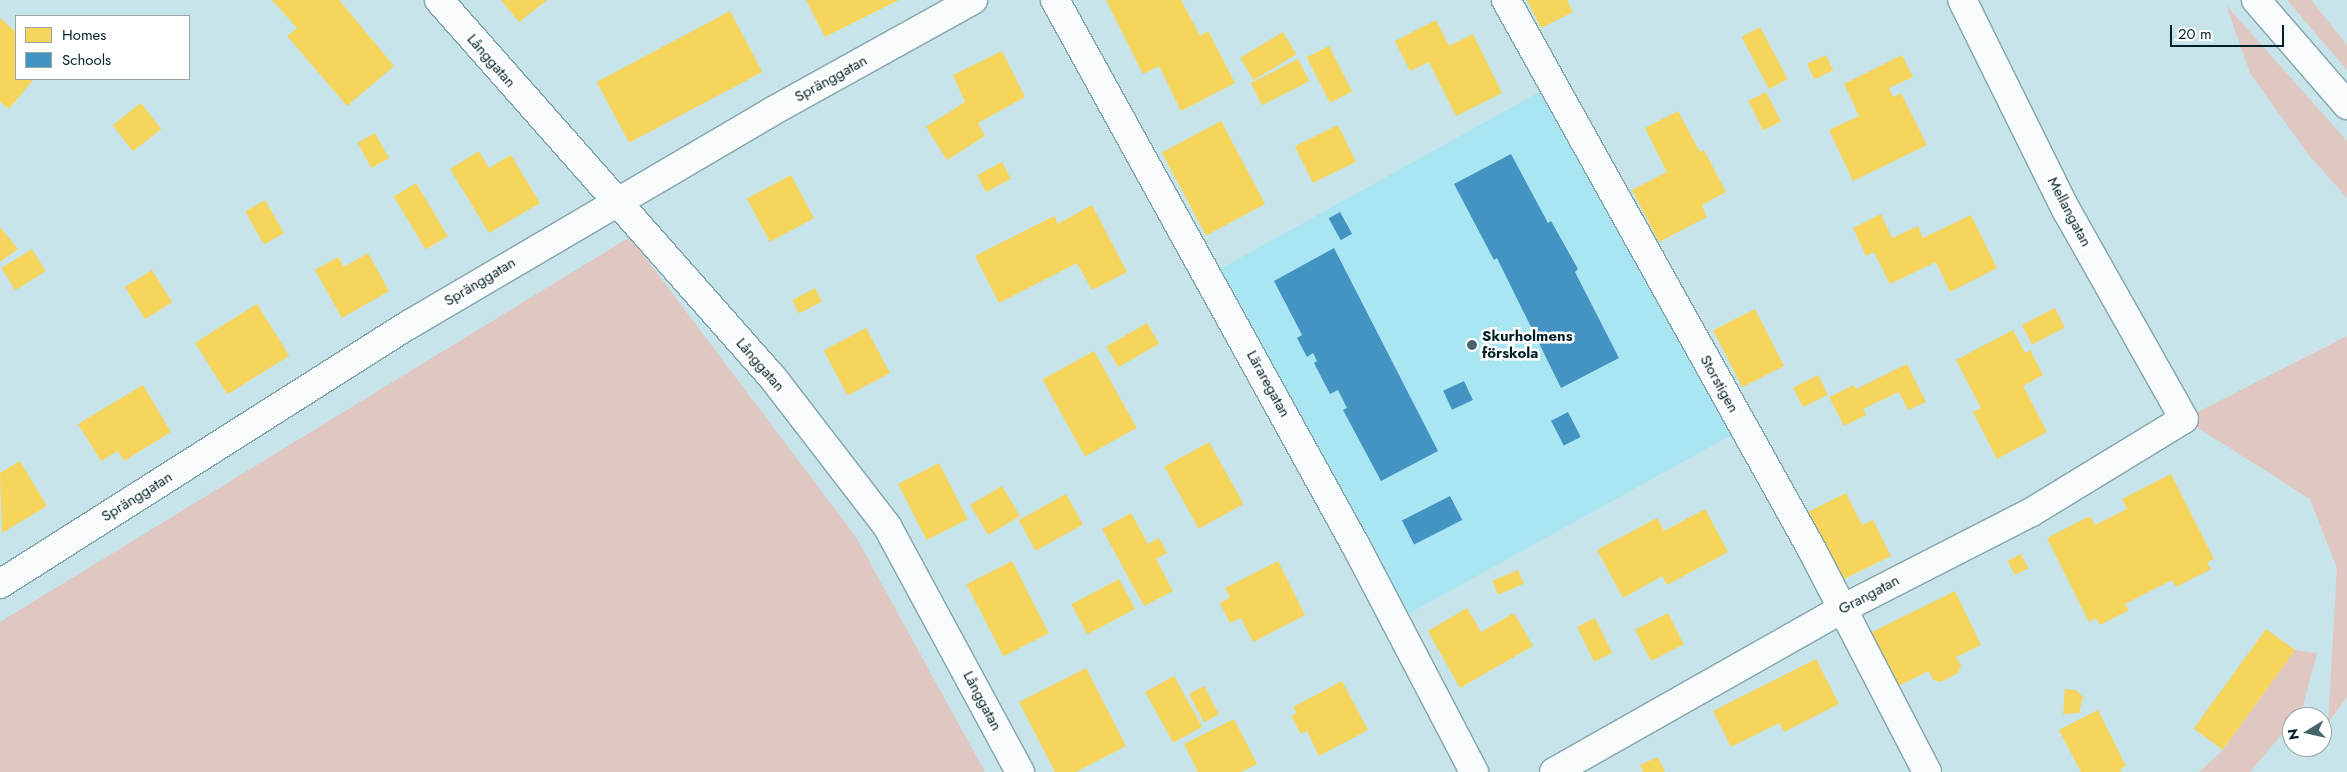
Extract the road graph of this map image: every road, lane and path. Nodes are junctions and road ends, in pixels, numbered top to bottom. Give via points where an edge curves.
1 (439, 0) edge
2 (973, 0) edge
3 (1055, 0) edge
4 (1506, 0) edge
5 (1962, 0) edge
6 (2256, 0) edge
7 (2347, 105) edge
8 (615, 202) junction
9 (2184, 419) joint
10 (0, 584) edge
11 (1842, 609) junction
12 (1020, 772) edge
13 (1474, 772) edge
14 (1554, 772) edge
15 (1927, 772) edge

1 - 8 street, Långgatan
2 - 8 street, Spränggatan
3 - 13 street, Läraregatan via 1352,540
4 - 11 street, Storstigen
5 - 9 street, Mellangatan via 2066,210
6 - 7 street
8 - 10 street, Spränggatan via 410,324
8 - 12 street, Långgatan via 773,378 887,526
9 - 11 street, Grangatan via 2030,512
11 - 14 street, Grangatan
11 - 15 street, Storstigen

